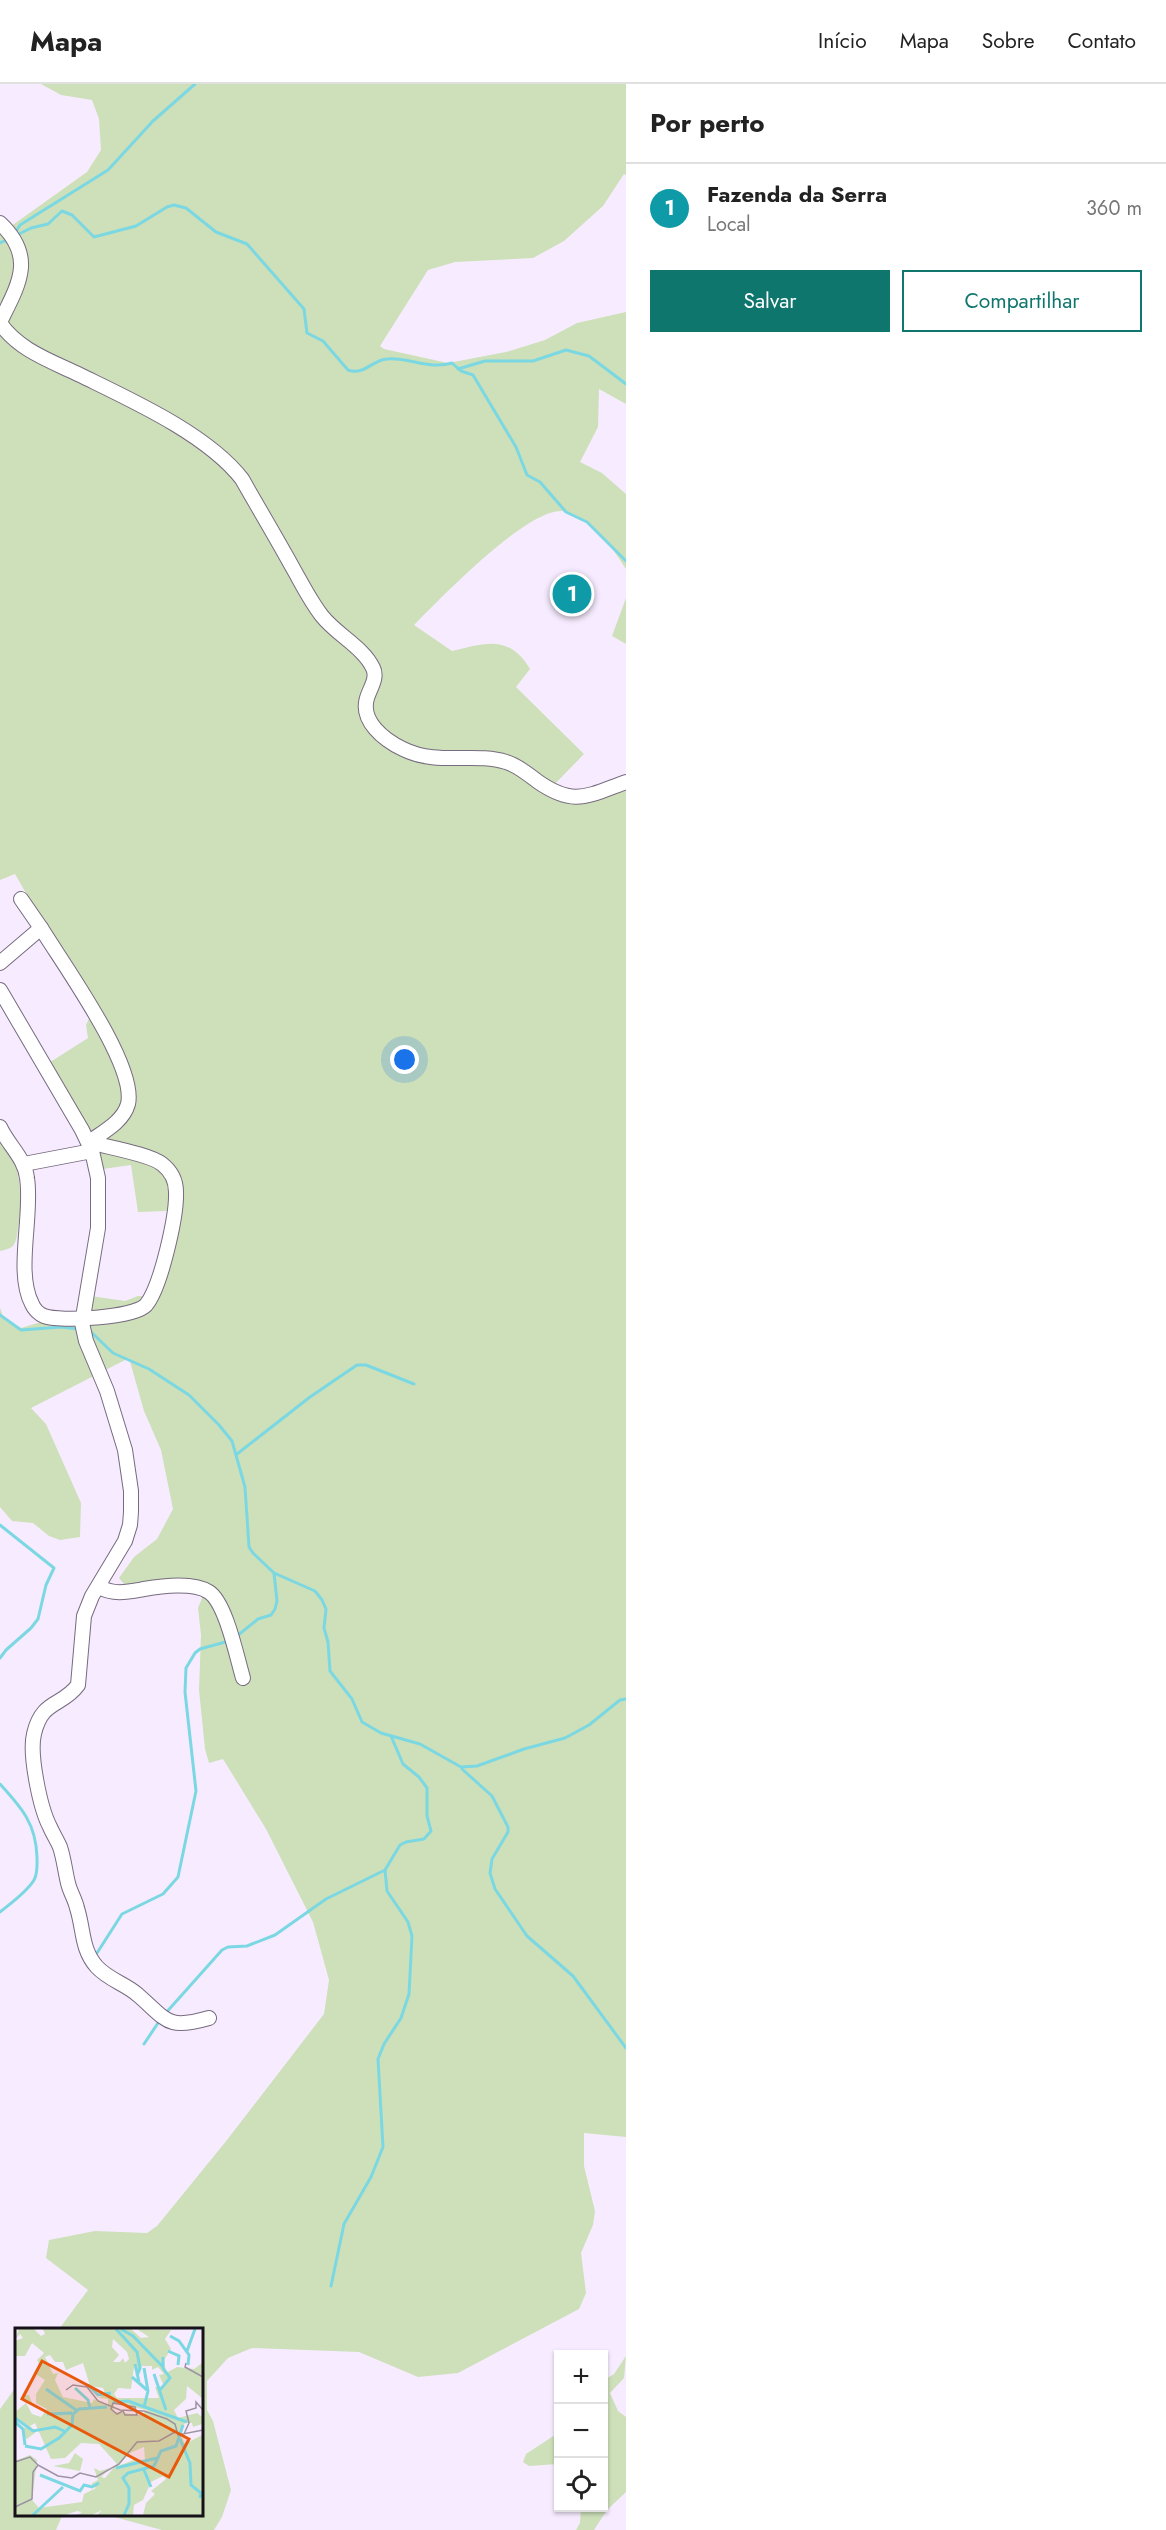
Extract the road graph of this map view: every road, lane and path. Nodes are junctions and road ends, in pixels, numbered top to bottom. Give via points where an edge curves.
1 (0, 223) edge
2 (0, 322) edge
3 (626, 782) edge
4 (21, 899) dead end
5 (41, 928) junction
6 (0, 963) edge
7 (0, 990) edge
8 (0, 1126) edge
9 (90, 1147) junction
10 (24, 1164) junction
11 (82, 1317) junction
12 (99, 1587) junction
13 (243, 1678) dead end
14 (209, 2018) dead end

1 - 2 street via 15,239 22,267
2 - 3 street via 17,343 150,410 233,467 313,603 333,628 372,664 375,672 365,704 367,715 386,739 404,750 429,756 504,761 562,796 585,796
4 - 5 street
5 - 6 street
5 - 9 street via 117,1051 128,1083 124,1113
7 - 9 street
8 - 10 street
9 - 10 street
9 - 11 street via 99,1193 98,1227
9 - 11 street via 161,1162 174,1180 176,1192 166,1253 146,1305 131,1314
10 - 11 street via 29,1191 26,1283 32,1305 51,1318
11 - 12 street via 86,1341 125,1450 131,1491 128,1532
12 - 13 street via 115,1593 189,1587 208,1592 220,1606
12 - 14 street via 84,1616 78,1685 47,1707 34,1734 31,1755 45,1814 60,1848 77,1906 82,1942 91,1959 106,1976 133,1990 170,2022 188,2024

